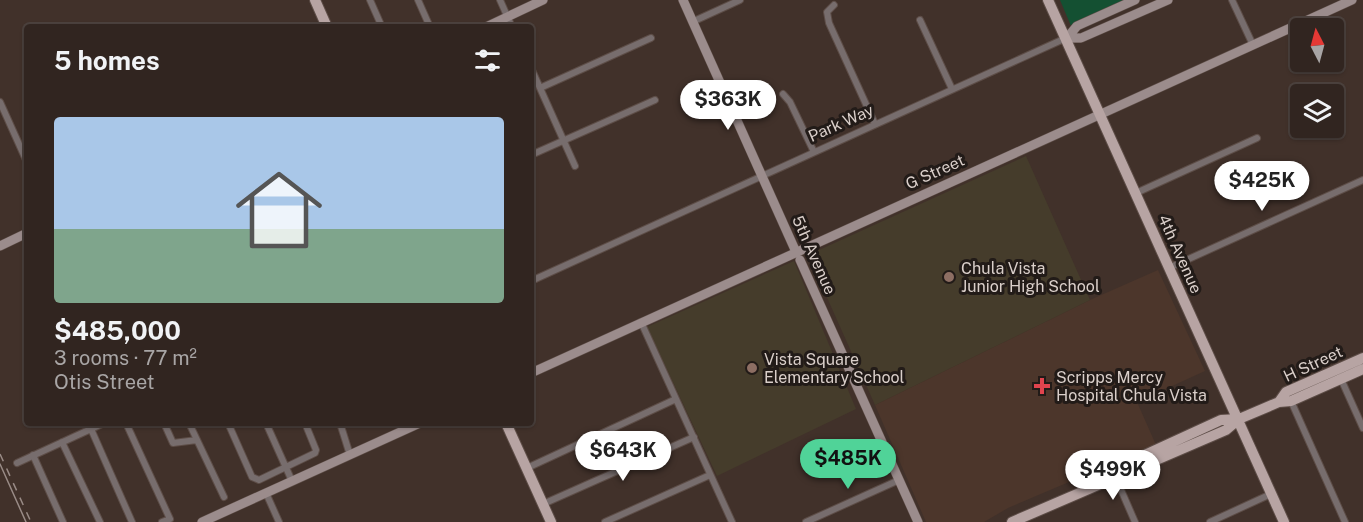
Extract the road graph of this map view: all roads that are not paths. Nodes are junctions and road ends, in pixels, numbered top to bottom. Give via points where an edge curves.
1 (315, 0) edge
2 (370, 0) edge
3 (418, 0) edge
4 (500, 0) edge
5 (543, 0) edge
6 (683, 0) edge
7 (741, 0) edge
8 (1048, 0) edge
9 (1135, 0) edge
10 (1141, 0) edge
11 (1168, 0) edge
12 (1232, 0) edge
13 (1352, 0) edge
14 (834, 5) dead end
15 (1145, 10) junction
16 (508, 17) junction
17 (920, 20) dead end
18 (692, 22) junction
19 (326, 24) edge
20 (381, 24) edge
21 (429, 24) edge
22 (493, 24) edge
23 (511, 24) edge
24 (651, 38) dead end
25 (1066, 38) junction
26 (1252, 45) junction
27 (536, 85) edge
28 (952, 89) junction
29 (783, 94) dead end
30 (655, 100) dead end
31 (0, 102) edge
32 (1100, 114) junction
33 (875, 124) junction
34 (1257, 138) dead end
35 (564, 140) junction
36 (814, 152) junction
37 (534, 154) edge
38 (24, 155) edge
39 (575, 166) dead end
40 (763, 176) junction
41 (1363, 180) edge
42 (1136, 193) junction
43 (24, 235) edge
44 (0, 246) edge
45 (798, 256) junction
46 (1171, 267) junction
47 (534, 280) edge
48 (641, 322) junction
49 (1363, 358) edge
50 (1363, 369) edge
51 (534, 372) edge
52 (1339, 374) junction
53 (676, 399) junction
54 (1291, 401) junction
55 (1279, 402) junction
56 (1239, 419) junction
57 (98, 426) edge
58 (127, 426) edge
59 (165, 426) edge
60 (190, 426) edge
61 (229, 426) edge
62 (267, 426) edge
63 (306, 426) edge
64 (340, 426) edge
65 (413, 426) edge
66 (507, 426) edge
67 (1363, 428) edge
68 (91, 429) junction
69 (694, 437) junction
70 (197, 440) junction
71 (62, 442) junction
72 (33, 455) junction
73 (350, 455) junction
74 (17, 463) dead end
75 (285, 467) junction
76 (527, 468) junction
77 (1114, 474) junction
78 (710, 475) junction
79 (899, 480) junction
80 (292, 481) junction
81 (266, 493) junction
82 (1271, 494) junction
83 (224, 497) dead end
84 (543, 504) junction
85 (63, 522) edge
86 (100, 522) edge
87 (132, 522) edge
88 (162, 522) edge
89 (202, 522) edge
90 (279, 522) edge
91 (551, 522) edge
92 (605, 522) edge
93 (732, 522) edge
94 (806, 522) edge
95 (918, 522) edge
96 (1012, 522) edge
97 (1135, 522) edge
98 (1210, 522) edge
99 (1284, 522) edge
100 (1345, 522) edge

1 - 19 main road
2 - 20 street
3 - 21 street
4 - 16 street
5 - 16 street
6 - 18 street, 5th Avenue
7 - 18 street
8 - 25 main road, 4th Avenue
9 - 25 street, Park Way via 1077,26
10 - 15 street
11 - 15 street, Park Way
12 - 26 street
13 - 26 street, G Street
14 - 33 street via 827,12 829,23
15 - 25 street, Park Way via 1081,38
16 - 22 street
16 - 23 street
17 - 28 street
18 - 40 street, 5th Avenue
24 - 27 street
25 - 28 street, Park Way
25 - 32 main road, 4th Avenue
26 - 32 street, G Street
27 - 35 street
28 - 33 street, Park Way
29 - 36 street
30 - 35 street
31 - 38 street
32 - 42 main road, 4th Avenue
32 - 45 street, G Street
33 - 36 street, Park Way
34 - 42 street
35 - 37 street
35 - 39 street
36 - 40 street, Park Way
40 - 45 street, 5th Avenue
40 - 47 street, Park Way
41 - 46 street
42 - 46 main road, 4th Avenue
43 - 44 street
45 - 48 street, G Street
45 - 79 street, 5th Avenue
46 - 56 main road, 4th Avenue
48 - 51 street, G Street
48 - 53 street
49 - 52 main road, H Street
50 - 52 main road, H Street
52 - 54 main road, H Street via 1309,387 1306,394
52 - 55 main road, H Street via 1286,392
52 - 67 street
53 - 69 street
53 - 76 street
54 - 55 main road, H Street
54 - 100 street
55 - 56 main road, H Street
56 - 77 main road, H Street via 1221,420
56 - 82 main road, 4th Avenue
57 - 68 street
58 - 88 street via 170,519
59 - 70 street via 173,443
60 - 70 street
61 - 75 street via 255,480
62 - 75 street
63 - 75 street via 315,453
64 - 73 street
65 - 73 street
66 - 76 main road
68 - 71 street
68 - 87 street
69 - 78 street
69 - 84 street
70 - 83 street
71 - 72 street
71 - 86 street
72 - 74 street
72 - 85 street
73 - 80 street
75 - 80 street
76 - 84 main road
77 - 96 main road, H Street
77 - 97 street
78 - 92 street
78 - 93 street
79 - 94 street
79 - 95 street, 5th Avenue
80 - 81 street
81 - 89 street
81 - 90 street
82 - 98 street
82 - 99 main road, 4th Avenue
84 - 91 main road

